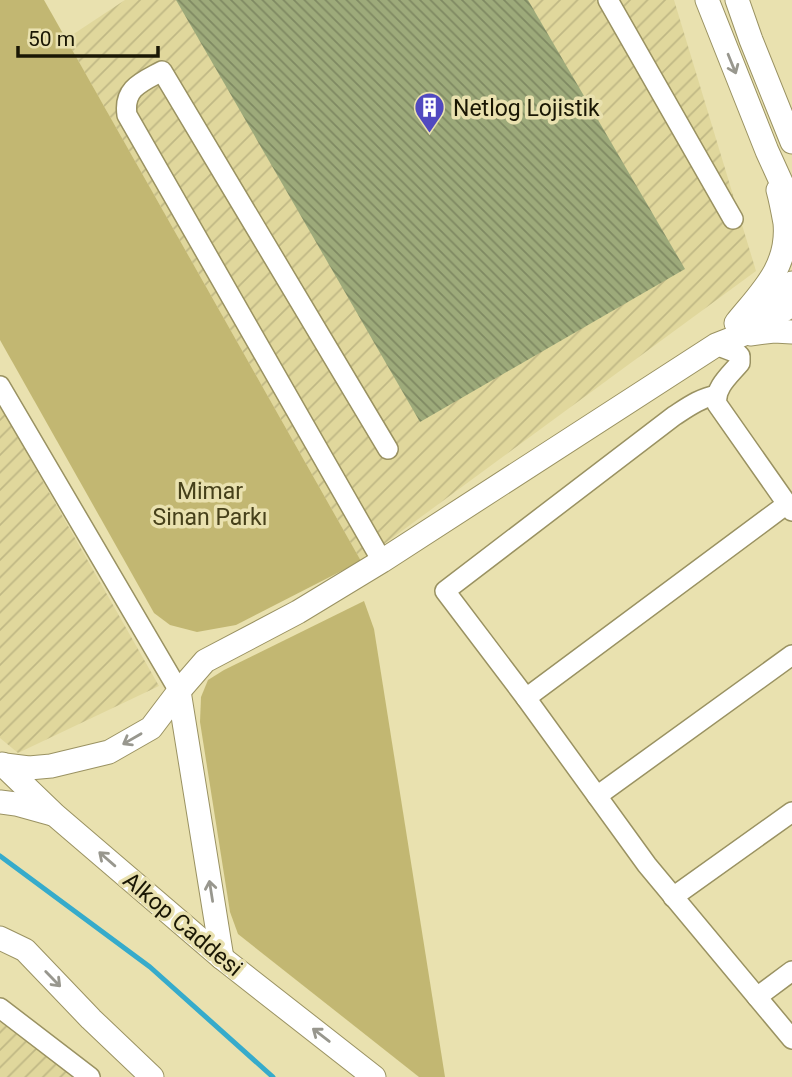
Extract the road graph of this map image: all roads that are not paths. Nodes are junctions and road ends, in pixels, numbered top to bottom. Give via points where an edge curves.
1 (608, 0) edge
2 (708, 0) edge
3 (737, 0) edge
4 (770, 89) junction
5 (792, 121) edge
6 (792, 142) edge
7 (773, 163) junction
8 (792, 206) edge
9 (733, 219) dead end
10 (792, 284) edge
11 (792, 305) edge
12 (740, 329) junction
13 (792, 332) edge
14 (716, 345) junction
15 (0, 386) edge
16 (717, 395) junction
17 (388, 449) dead end
18 (790, 507) edge
19 (383, 561) junction
20 (792, 655) edge
21 (179, 691) junction
22 (526, 698) junction
23 (2, 764) edge
24 (597, 796) junction
25 (0, 802) edge
26 (792, 812) edge
27 (55, 815) junction
28 (673, 897) junction
29 (0, 921) edge
30 (0, 938) edge
31 (25, 950) junction
32 (222, 958) junction
33 (792, 971) edge
34 (757, 997) junction
35 (0, 1008) edge
36 (792, 1039) edge
37 (90, 1077) edge
38 (152, 1077) edge
39 (374, 1077) edge

1 - 9 lane
2 -> 7 main road
3 - 4 main road
4 - 5 main road
4 - 6 main road
7 - 8 main road
7 - 12 main road via 785,224 782,256
10 - 12 main road
11 - 12 main road
12 - 13 main road
12 - 14 main road
14 - 16 lane via 737,353 740,359
14 - 19 main road
15 - 21 lane
16 - 18 lane via 717,404
16 - 22 lane via 674,416 445,591
17 - 19 lane via 162,71 141,83 129,95 127,116
18 - 22 lane
19 - 21 main road via 205,662
20 - 24 lane
21 -> 23 main road via 151,728 109,752 51,766
32 -> 21 main road
22 - 24 lane
23 - 27 main road, Alkop Caddesi
24 - 28 lane
25 - 27 main road
26 - 28 lane
32 -> 27 main road, Alkop Caddesi
28 - 34 lane
29 - 31 main road
30 - 31 main road
31 -> 38 main road
39 -> 32 main road, Alkop Caddesi
33 - 34 lane
34 - 36 lane
35 - 37 lane

